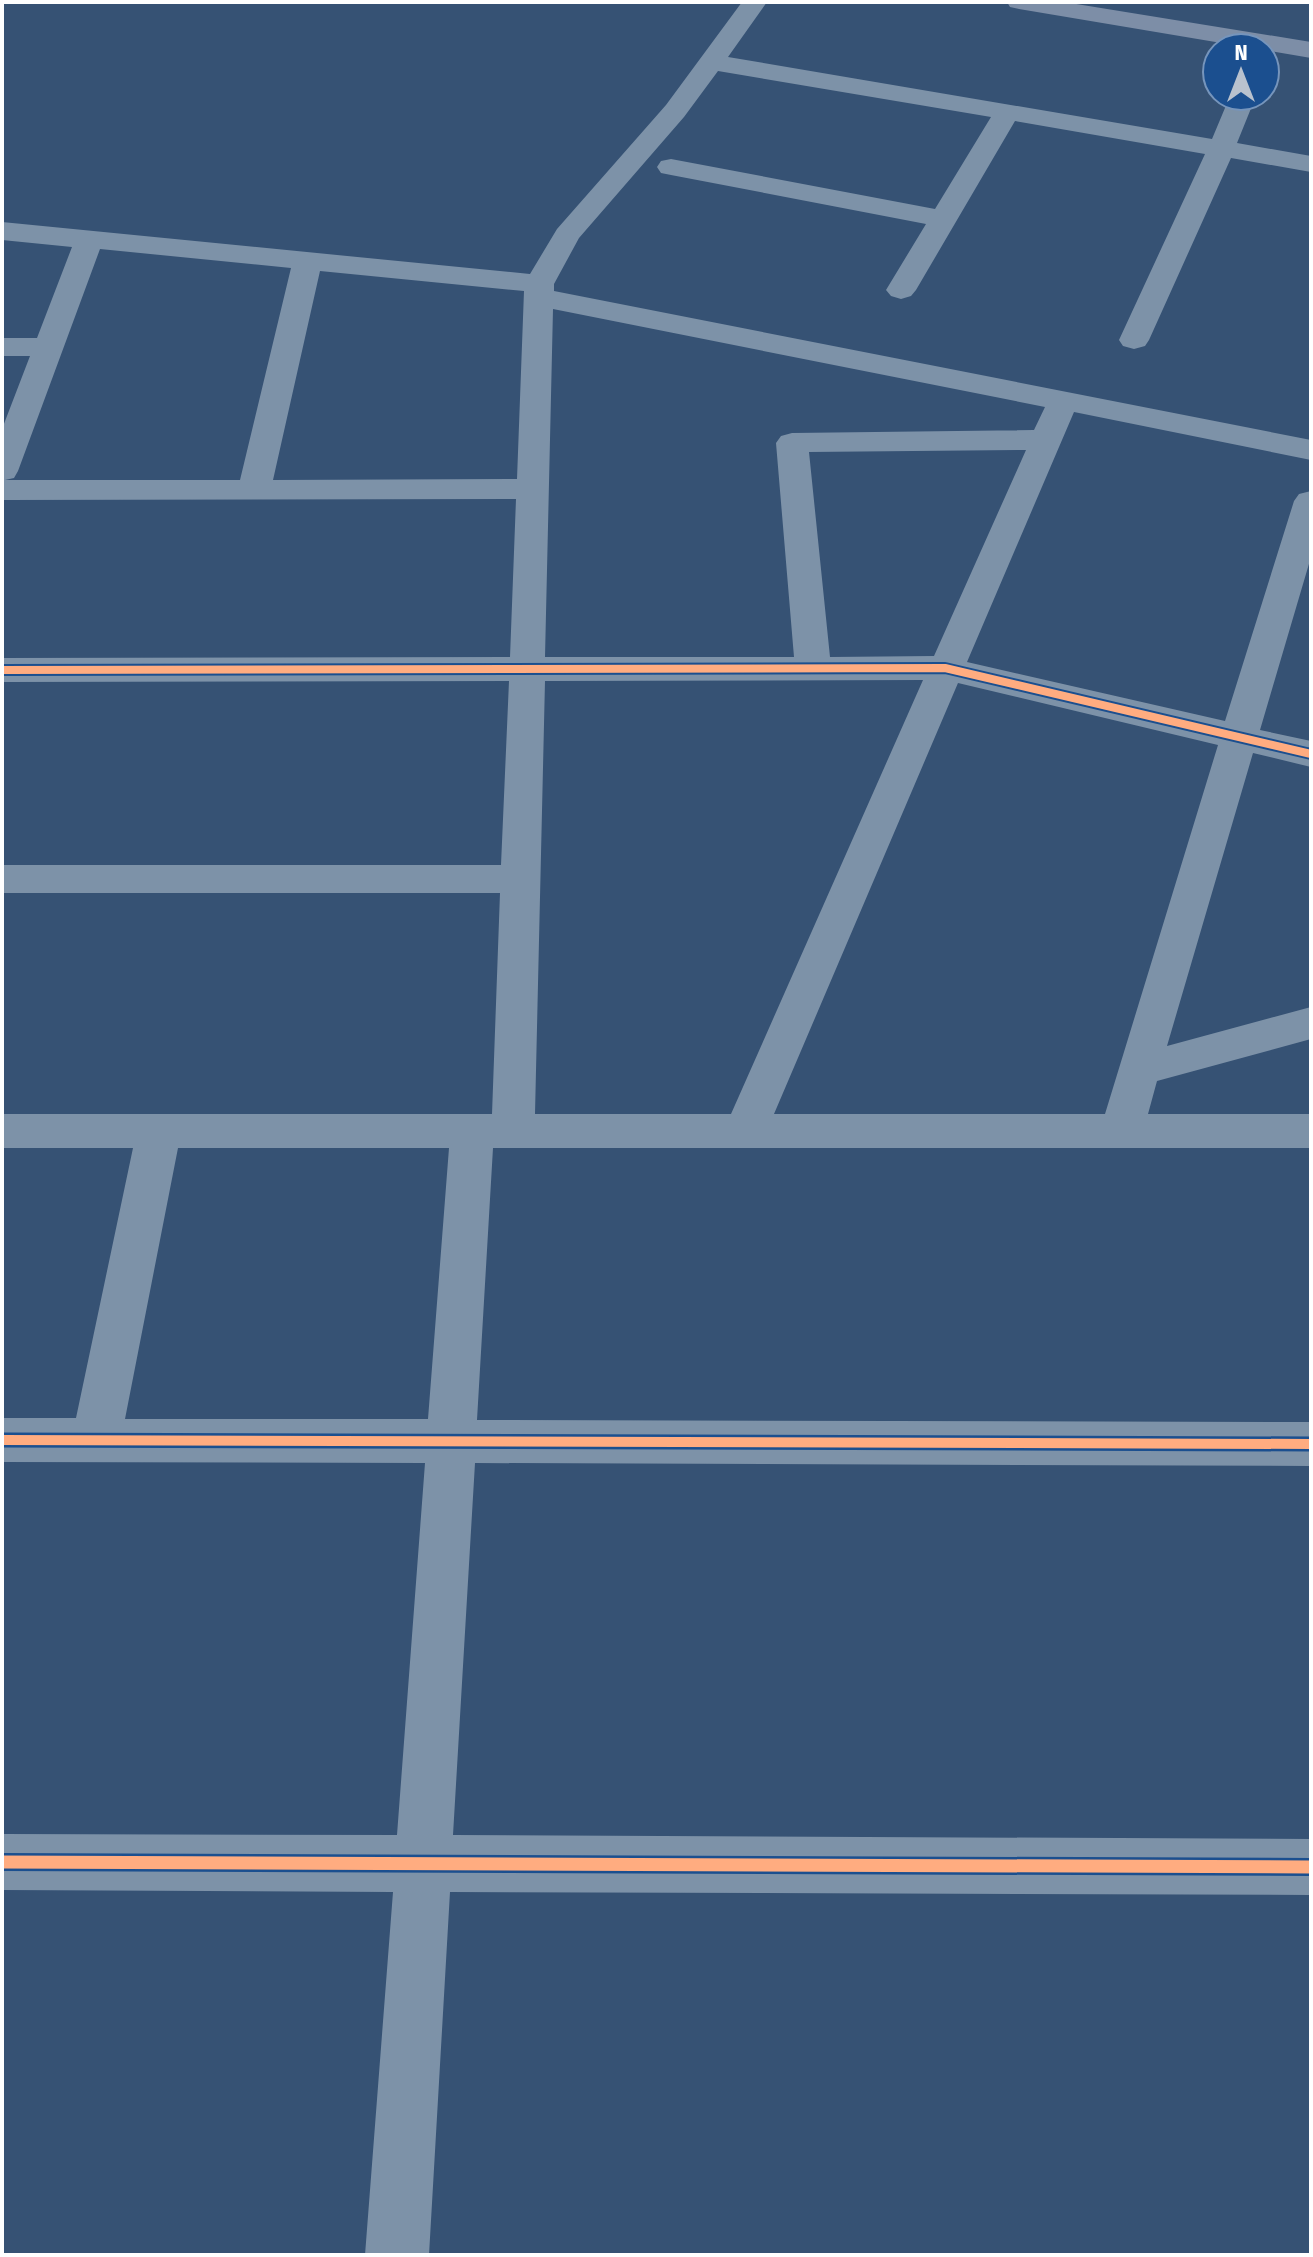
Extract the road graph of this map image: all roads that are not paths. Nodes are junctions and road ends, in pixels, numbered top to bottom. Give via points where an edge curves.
1 (755, 2) edge
2 (1019, 2) edge
3 (1145, 2) edge
4 (1311, 29) edge
5 (1201, 34) edge
6 (1281, 47) edge
7 (1311, 50) edge
8 (713, 62) junction
9 (1007, 112) junction
10 (1236, 112) edge
11 (1221, 149) junction
12 (1311, 164) edge
13 (671, 167) dead end
14 (943, 219) junction
15 (2, 231) edge
16 (89, 240) junction
17 (307, 262) junction
18 (901, 290) dead end
19 (539, 291) junction
20 (1134, 340) dead end
21 (2, 347) edge
22 (49, 347) junction
23 (1063, 401) junction
24 (1045, 440) junction
25 (1311, 450) edge
26 (2, 471) edge
27 (254, 489) junction
28 (533, 489) junction
29 (2, 490) edge
30 (1311, 501) edge
31 (1294, 614) edge
32 (813, 668) junction
33 (945, 668) junction
34 (527, 669) junction
35 (2, 670) edge
36 (1240, 737) junction
37 (1311, 754) edge
38 (2, 879) edge
39 (521, 879) junction
40 (1311, 1023) edge
41 (1138, 1070) junction
42 (2, 1131) edge
43 (159, 1131) junction
44 (493, 1131) junction
45 (745, 1131) junction
46 (1122, 1131) junction
47 (1311, 1131) edge
48 (2, 1440) edge
49 (96, 1441) junction
50 (451, 1443) junction
51 (1311, 1444) edge
52 (2, 1862) edge
53 (421, 1865) junction
54 (1311, 1867) edge
55 (397, 2255) edge

1 - 8 street
2 - 5 main road
3 - 4 main road
6 - 7 main road
8 - 9 street
8 - 19 street via 567,235
9 - 11 street
9 - 14 street
10 - 11 street
11 - 12 street
11 - 20 street
13 - 14 street
14 - 18 street
15 - 16 street
16 - 17 street
16 - 22 street
17 - 19 street
17 - 27 street
19 - 23 street
19 - 28 street
21 - 22 street
22 - 26 street
23 - 24 street
23 - 25 street
24 - 32 street via 792,443
24 - 33 street
27 - 28 street
27 - 29 street
28 - 34 street
30 - 31 street
31 - 36 street
32 - 33 street
32 - 34 street
33 - 36 street
33 - 45 street
34 - 35 street
34 - 39 street
36 - 37 street
36 - 41 street
38 - 39 street
39 - 44 street
40 - 41 street
41 - 46 street
42 - 43 street
43 - 44 street
43 - 49 street
44 - 45 street
44 - 50 street
45 - 46 street
46 - 47 street
48 - 49 street
49 - 50 street
50 - 51 street
50 - 53 street
52 - 53 street
53 - 54 street
53 - 55 street

